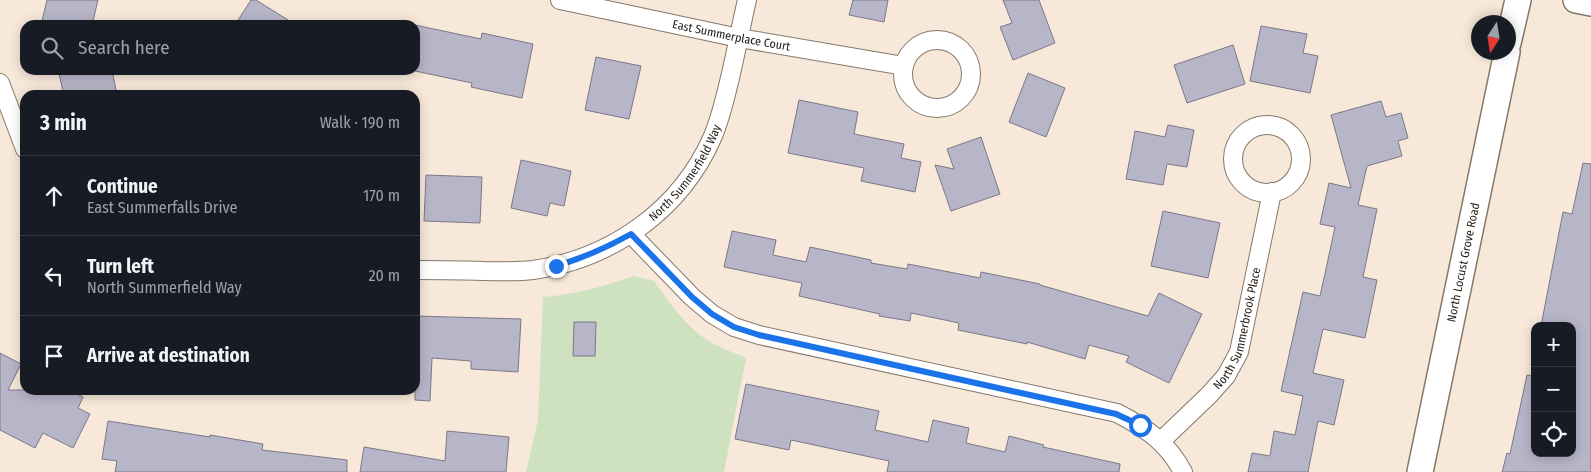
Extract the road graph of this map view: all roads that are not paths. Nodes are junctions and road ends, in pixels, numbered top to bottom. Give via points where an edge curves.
1 (560, 0) edge
2 (747, 0) edge
3 (1518, 0) edge
4 (1576, 0) edge
5 (1591, 3) edge
6 (1515, 15) edge
7 (739, 38) junction
8 (1504, 60) edge
9 (904, 66) dead end
10 (0, 83) edge
11 (20, 136) edge
12 (1272, 192) dead end
13 (631, 234) junction
14 (420, 270) edge
15 (1161, 441) junction
16 (1184, 472) edge
17 (1420, 472) edge

1 - 7 street, East Summerplace Court
2 - 7 street, North Summerfield Way
3 - 6 main road
4 - 5 main road
7 - 9 street, East Summerplace Court
7 - 13 street, North Summerfield Way via 722,111 702,159 671,200
8 - 17 main road, North Locust Grove Road
10 - 11 street
12 - 15 street, North Summerbrook Place via 1239,352 1226,376
13 - 14 street, North Summerfield Way via 606,248 556,266 505,271
13 - 15 street via 692,297 734,327 1116,414 1140,425
15 - 16 street

